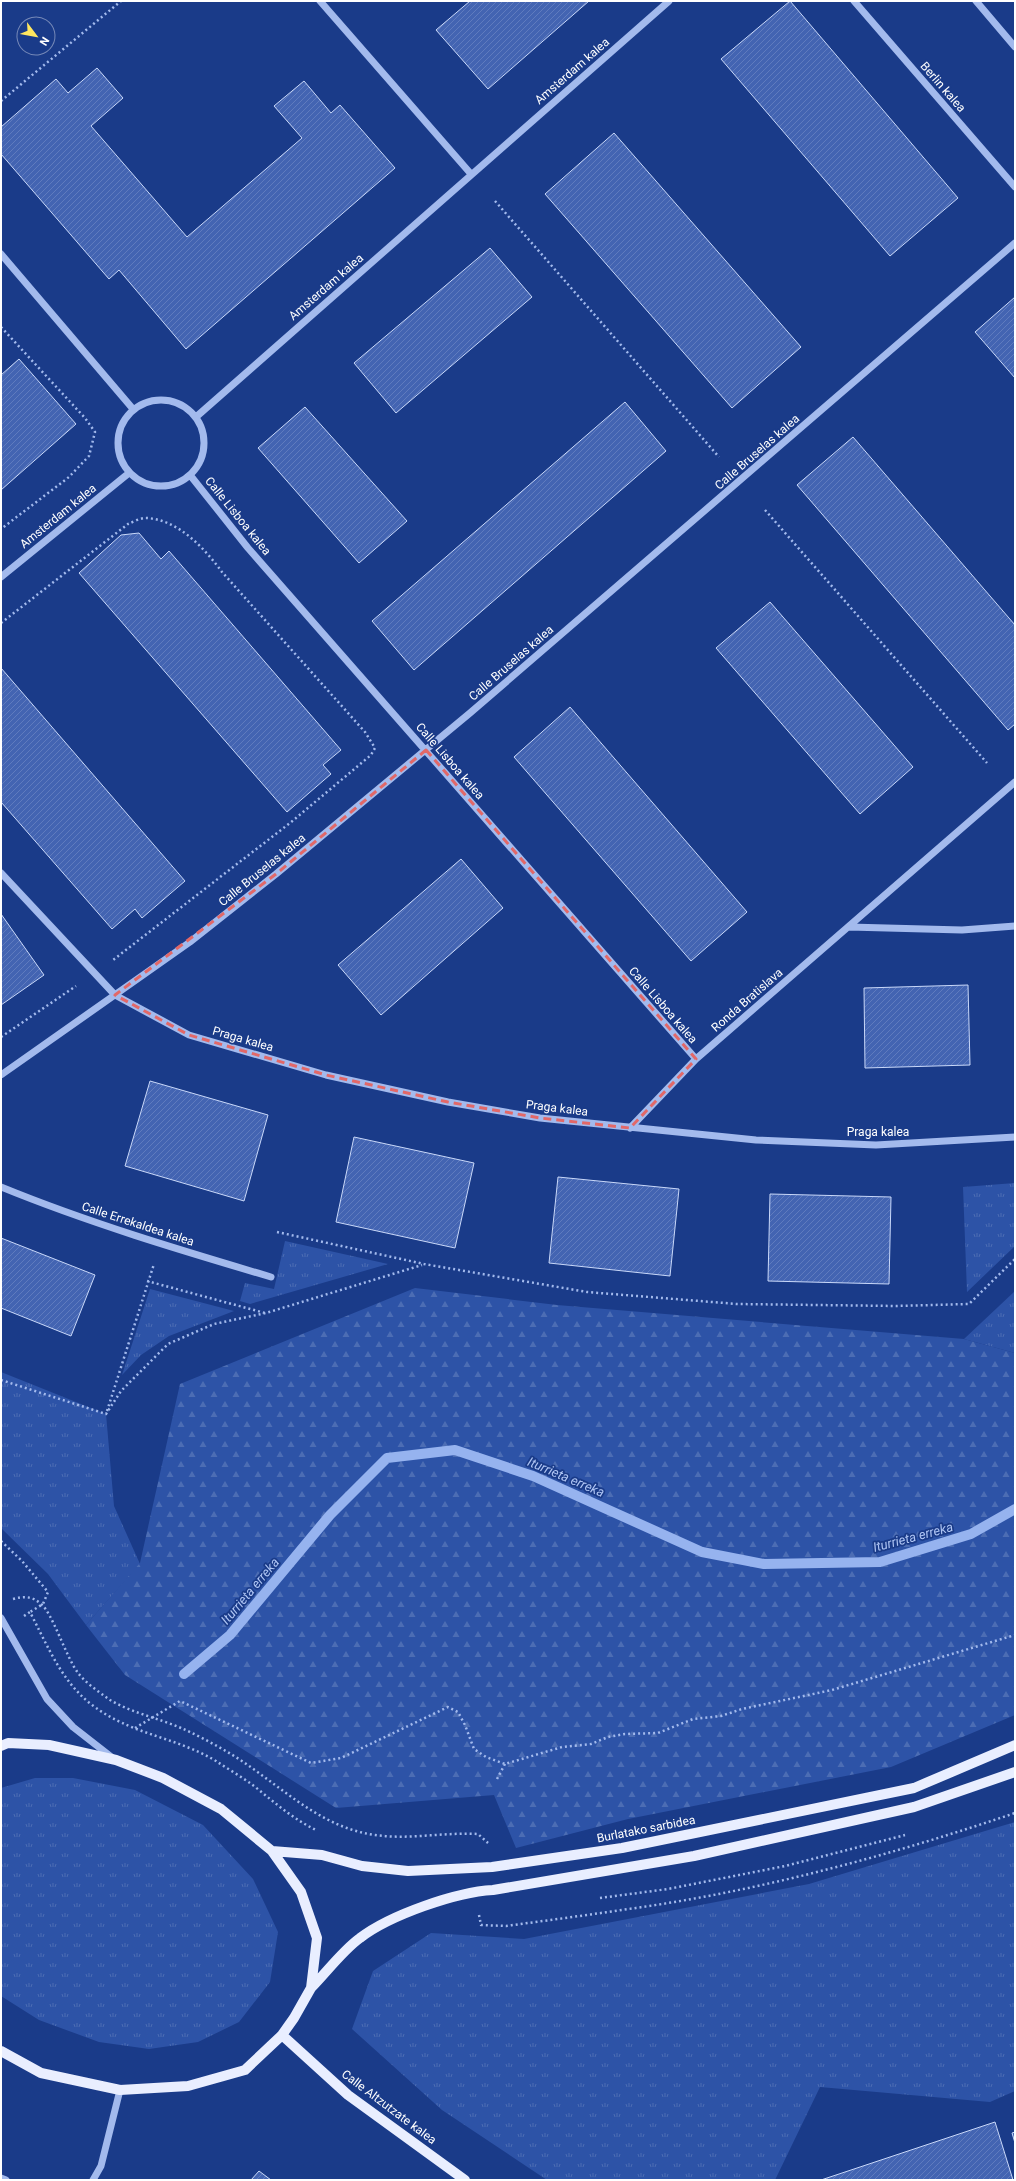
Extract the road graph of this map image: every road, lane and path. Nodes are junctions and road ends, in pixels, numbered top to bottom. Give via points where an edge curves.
1 (121, 1) edge
2 (320, 1) edge
3 (668, 1) edge
4 (854, 1) edge
5 (976, 1) edge
6 (1015, 47) edge
7 (1, 101) edge
8 (471, 174) junction
9 (1015, 188) edge
10 (495, 201) dead end
11 (1015, 242) edge
12 (1, 254) edge
13 (1, 326) edge
14 (133, 410) junction
15 (196, 417) junction
16 (719, 457) dead end
17 (129, 473) junction
18 (190, 475) junction
19 (765, 510) dead end
20 (1, 528) edge
21 (1, 577) edge
22 (1, 624) edge
23 (426, 750) junction
24 (987, 763) dead end
25 (1015, 782) edge
26 (1, 873) edge
27 (849, 926) junction
28 (1015, 926) edge
29 (95, 973) junction
30 (115, 995) junction
31 (1, 1037) edge
32 (696, 1059) junction
33 (1, 1075) edge
34 (630, 1128) junction
35 (1015, 1137) edge
36 (1, 1187) edge
37 (277, 1232) dead end
38 (161, 1244) junction
39 (1015, 1259) edge
40 (424, 1264) junction
41 (270, 1277) dead end
42 (147, 1281) junction
43 (266, 1313) junction
44 (1, 1380) edge
45 (106, 1414) junction
46 (1, 1541) edge
47 (12, 1600) dead end
48 (43, 1604) junction
49 (30, 1612) junction
50 (1, 1618) edge
51 (22, 1618) dead end
52 (1015, 1635) edge
53 (151, 1718) junction
54 (135, 1728) junction
55 (1015, 1745) edge
56 (1, 1746) edge
57 (116, 1760) junction
58 (505, 1764) junction
59 (1015, 1772) edge
60 (497, 1779) dead end
61 (1015, 1814) edge
62 (320, 1831) dead end
63 (489, 1849) dead end
64 (272, 1851) junction
65 (478, 1913) dead end
66 (311, 1988) junction
67 (282, 2035) junction
68 (1, 2051) edge
69 (120, 2090) junction
70 (1, 2178) edge
71 (6, 2180) edge
72 (93, 2180) edge
73 (465, 2180) edge

1 - 7 path
2 - 8 street
3 - 8 street, Amsterdam kalea
4 - 9 street, Berlin kalea
5 - 6 street
8 - 15 street, Amsterdam kalea
10 - 16 path
11 - 23 street, Calle Bruselas kalea
12 - 14 street
13 - 20 path via 95,432 89,456 69,477
14 - 15 street via 148,401 166,400 183,405
14 - 17 street via 122,423 118,441 120,458
15 - 18 street via 203,432 204,447 200,463
17 - 18 street via 143,483 159,487 176,484
17 - 21 street, Amsterdam kalea
18 - 23 street, Calle Lisboa kalea via 248,548
19 - 24 path
22 - 29 path via 128,524 146,518 166,524 185,534 206,551 365,732 375,748 371,755 290,824
23 - 30 street, Calle Bruselas kalea via 264,884 190,942
23 - 32 street, Calle Lisboa kalea
25 - 27 street, Ronda Bratislava
26 - 29 street, Praga kalea
27 - 28 street via 962,930
27 - 32 street, Ronda Bratislava
29 - 30 street, Praga kalea
29 - 31 path
30 - 33 street, Calle Bruselas kalea
30 - 34 street, Praga kalea via 189,1035 326,1074 448,1102 540,1118
32 - 34 street, Ronda Bratislava
34 - 35 street, Praga kalea via 756,1140 876,1145
36 - 38 street, Calle Errekaldea kalea via 48,1206
37 - 40 path
38 - 41 street, Calle Errekaldea kalea
38 - 42 path
39 - 40 path via 969,1304 896,1306 737,1304 587,1292
40 - 43 path
42 - 43 path
42 - 45 path
43 - 45 path via 214,1324 168,1344 121,1392
44 - 45 path
46 - 48 path via 48,1592
47 - 48 path via 23,1596
48 - 49 path
48 - 53 path via 62,1646 78,1672 97,1692
49 - 51 path
49 - 54 path via 58,1668 82,1697 108,1716
50 - 57 street via 47,1699 73,1727
52 - 58 path via 832,1690 742,1709 721,1716 693,1719 658,1734 608,1737 591,1744 562,1747
53 - 54 path
53 - 58 path via 180,1701 311,1763 341,1758 448,1707 458,1712 474,1749
53 - 63 path via 181,1728 224,1750 263,1775 300,1804 344,1826 374,1835 478,1834 488,1843
54 - 62 path via 174,1740 214,1760 252,1785 291,1816
55 - 64 main road, Burlatako sarbidea via 914,1788 622,1848 492,1867 408,1871 362,1866 322,1855
56 - 57 main road via 8,1743 49,1745
57 - 64 main road via 163,1778 221,1809
58 - 60 path
59 - 66 main road via 914,1807 694,1856 476,1891 399,1915 359,1938
61 - 65 path via 850,1864 785,1880 663,1904 506,1926 481,1925
64 - 66 main road via 301,1892 317,1938
66 - 67 main road
67 - 69 main road via 245,2070 188,2086
67 - 73 main road, Calle Altzutzate kalea via 348,2095
68 - 69 main road via 41,2073
69 - 72 street via 101,2166
70 - 71 street

